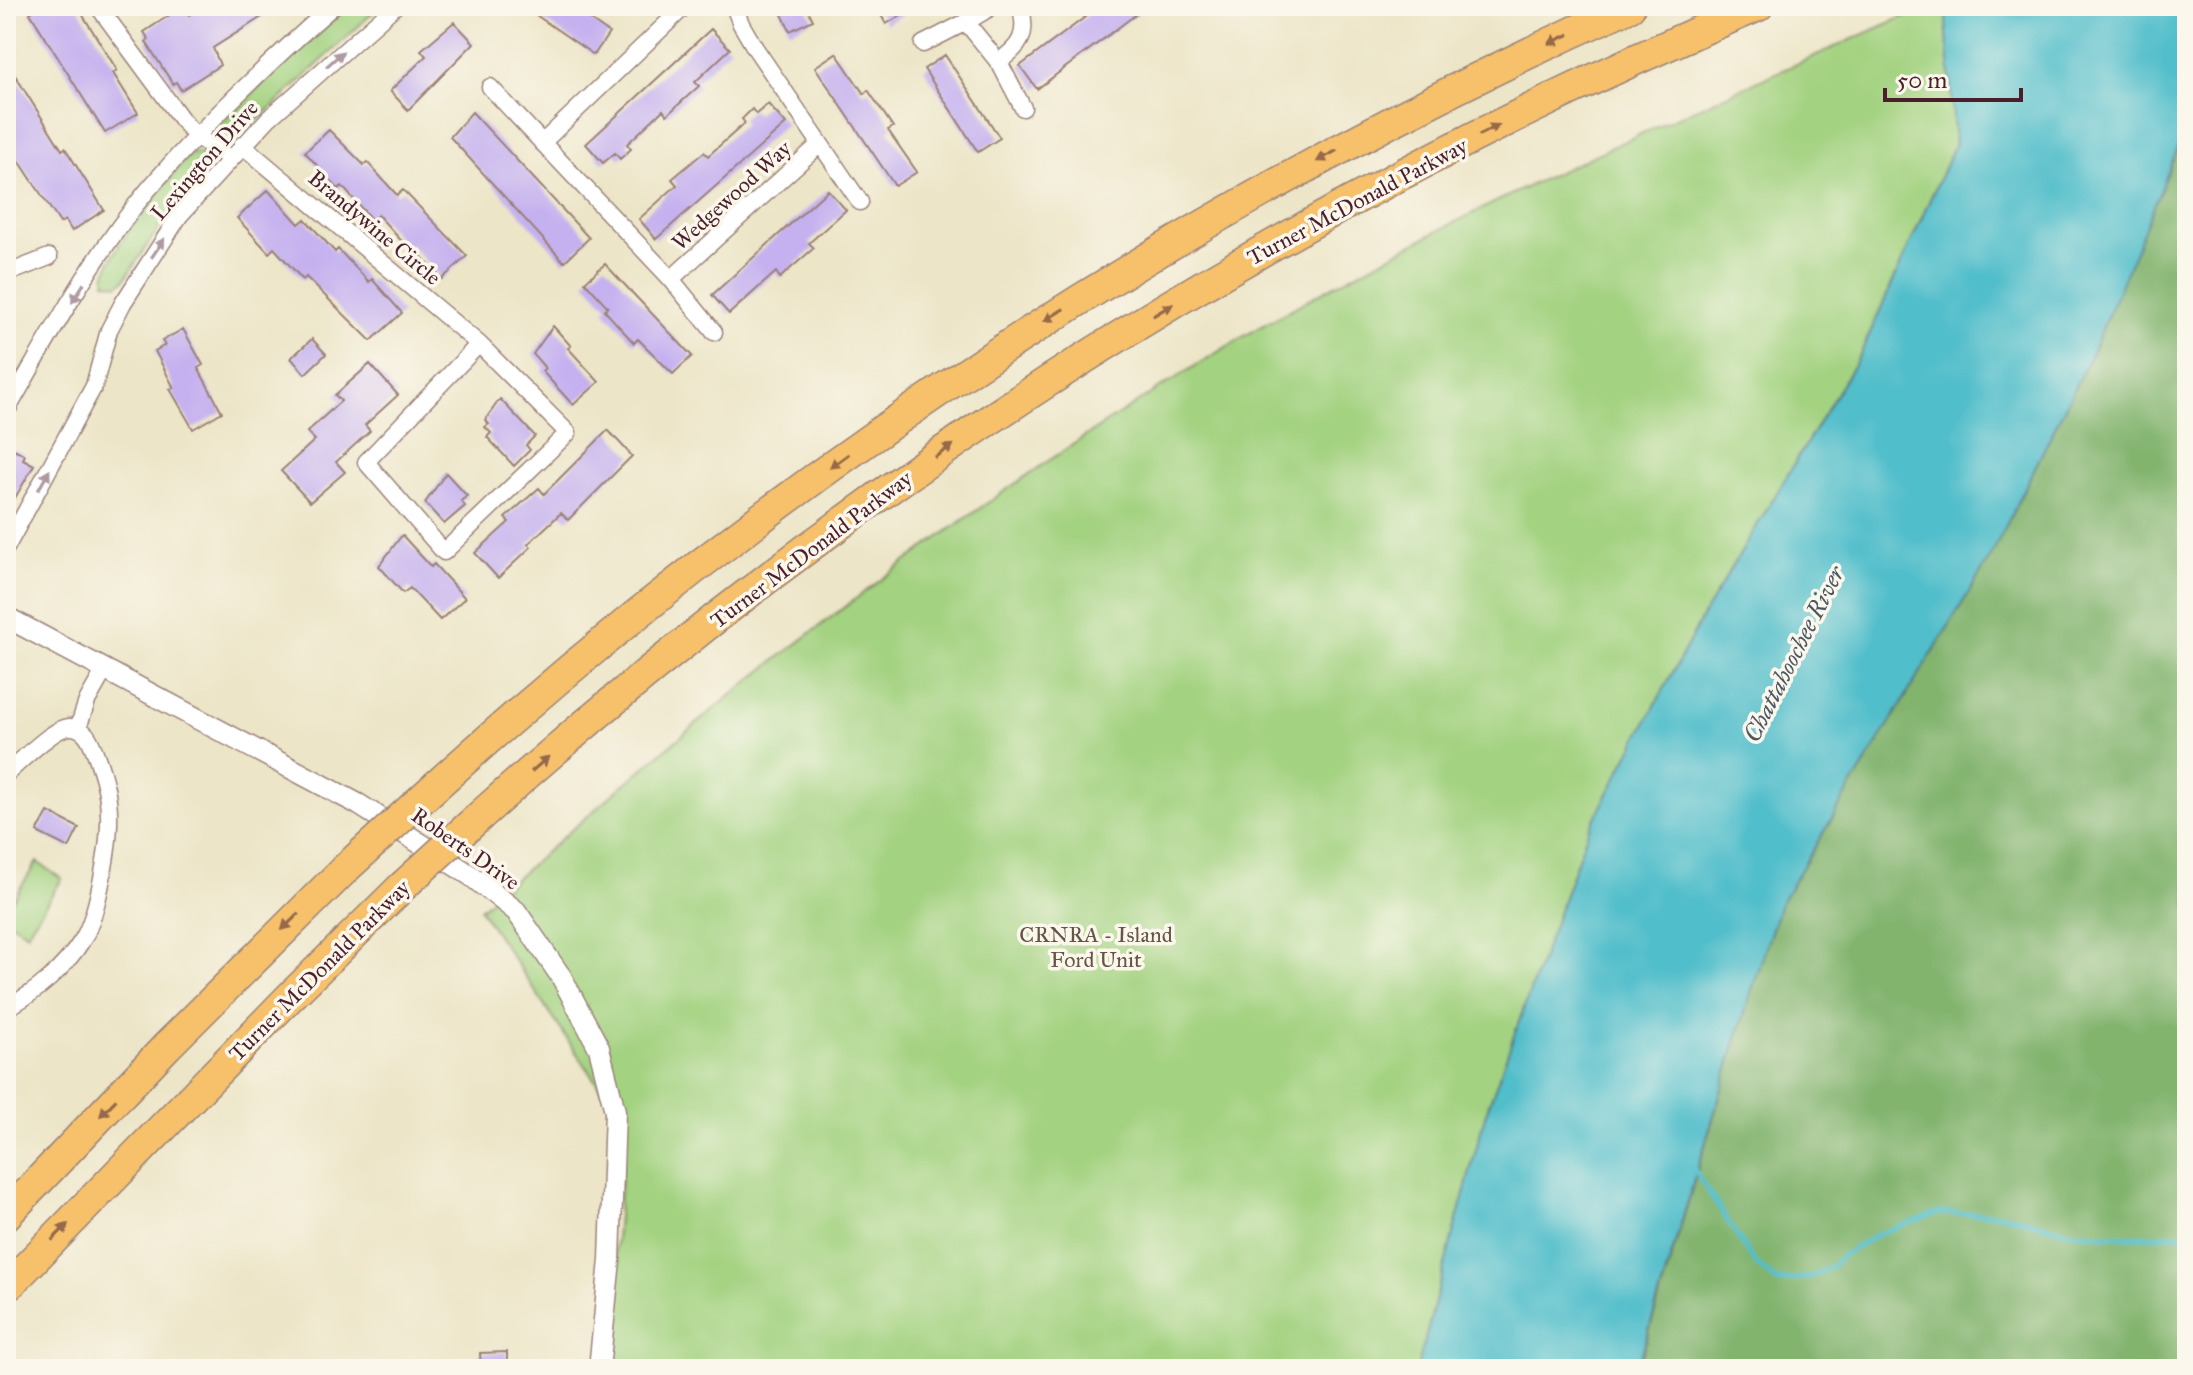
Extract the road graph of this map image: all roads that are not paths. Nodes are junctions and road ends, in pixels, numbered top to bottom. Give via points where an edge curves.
1 (98, 6) edge
2 (333, 6) edge
3 (395, 6) edge
4 (685, 6) edge
5 (734, 6) edge
6 (993, 6) edge
7 (1630, 6) edge
8 (1758, 6) edge
9 (1020, 7) edge
10 (966, 22) junction
11 (923, 44) dead end
12 (998, 62) junction
13 (490, 87) dead end
14 (1023, 108) dead end
15 (197, 137) junction
16 (542, 143) junction
17 (820, 144) junction
18 (242, 145) junction
19 (230, 158) junction
20 (860, 202) dead end
21 (49, 257) dead end
22 (6, 274) edge
23 (671, 279) junction
24 (714, 332) dead end
25 (479, 344) junction
26 (6, 412) edge
27 (6, 548) edge
28 (6, 617) edge
29 (104, 671) junction
30 (78, 728) junction
31 (6, 774) edge
32 (6, 1008) edge
33 (6, 1215) edge
34 (6, 1288) edge
35 (599, 1369) edge

1 - 15 street
2 - 15 street, Lexington Drive
18 -> 3 street, Lexington Drive
4 - 16 street
5 - 17 street, Wedgewood Way via 755,48
6 - 10 street
7 -> 33 highway, bridge via 1469,82 1161,250 989,357 727,543 571,669 346,868
34 -> 8 highway, Turner McDonald Parkway, bridge via 403,886 622,694 776,572 936,456 1100,349 1308,225 1567,92
9 - 12 street via 1023,39
10 - 11 street
10 - 12 street
12 - 14 street
13 - 16 street, Wedgewood Way
15 - 19 street
15 -> 26 street, Lexington Drive via 107,245
16 - 23 street, Wedgewood Way
17 - 20 street, Wedgewood Way
17 - 23 street, Wedgewood Way
18 - 19 street, Lexington Drive
18 - 25 street, Brandywine Circle
27 -> 19 street, Lexington Drive via 94,386 109,330 127,295 180,215
21 - 22 street
23 - 24 street, Wedgewood Way
25 - 25 street, Brandywine Circle via 366,462 444,552 568,433
28 - 29 street, Roberts Drive
29 - 30 street
29 - 35 street, Roberts Drive via 358,804 470,875 516,911 562,978 599,1048 615,1111
30 - 31 street via 56,731
30 - 32 street via 90,739 109,813 95,906 84,937 62,968

